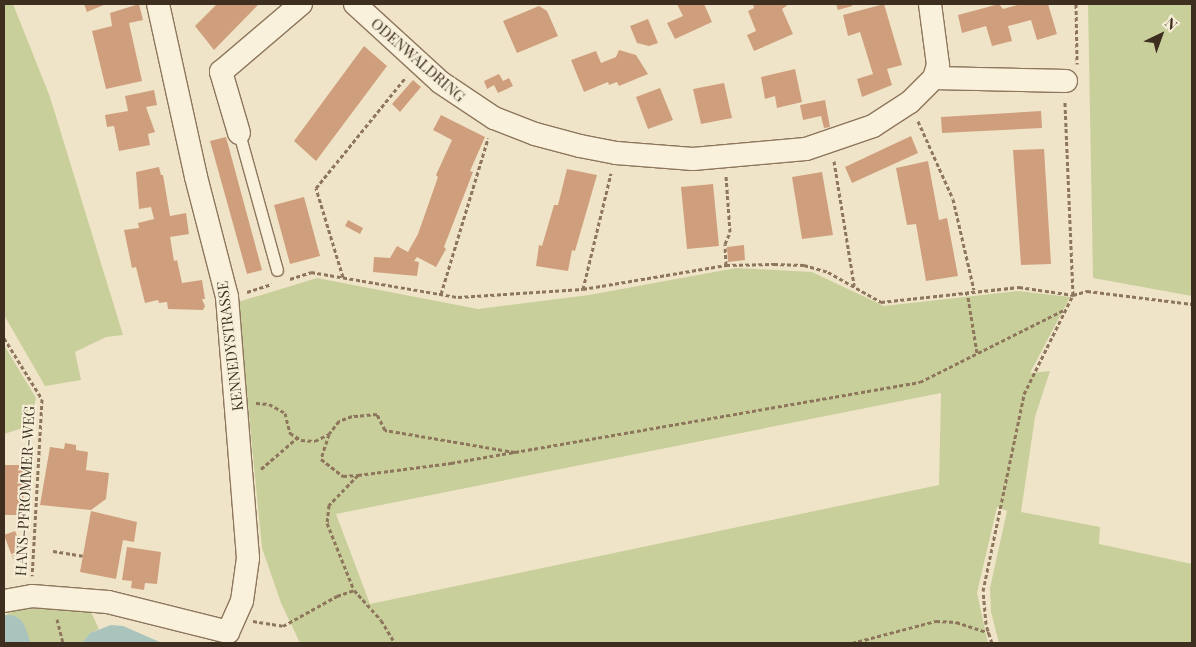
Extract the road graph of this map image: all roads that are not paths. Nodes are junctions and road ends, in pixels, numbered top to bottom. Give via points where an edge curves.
1 (158, 4) edge
2 (301, 4) edge
3 (355, 4) edge
4 (930, 4) edge
5 (934, 78) junction
6 (1066, 81) road end
7 (239, 133) joint
8 (277, 270) dead end
9 (4, 601) edge
10 (233, 630) edge

1 - 10 street, KENNEDYSTRASSE via 196,178 227,298 243,479 248,580
2 - 7 street via 221,72
3 - 5 street, ODENWALDRING via 461,99 494,118 535,134 616,153 664,158 724,158 778,154 831,143 873,126 910,102
4 - 5 street via 938,56
5 - 6 street
7 - 8 lane
9 - 10 street via 32,596 108,602

